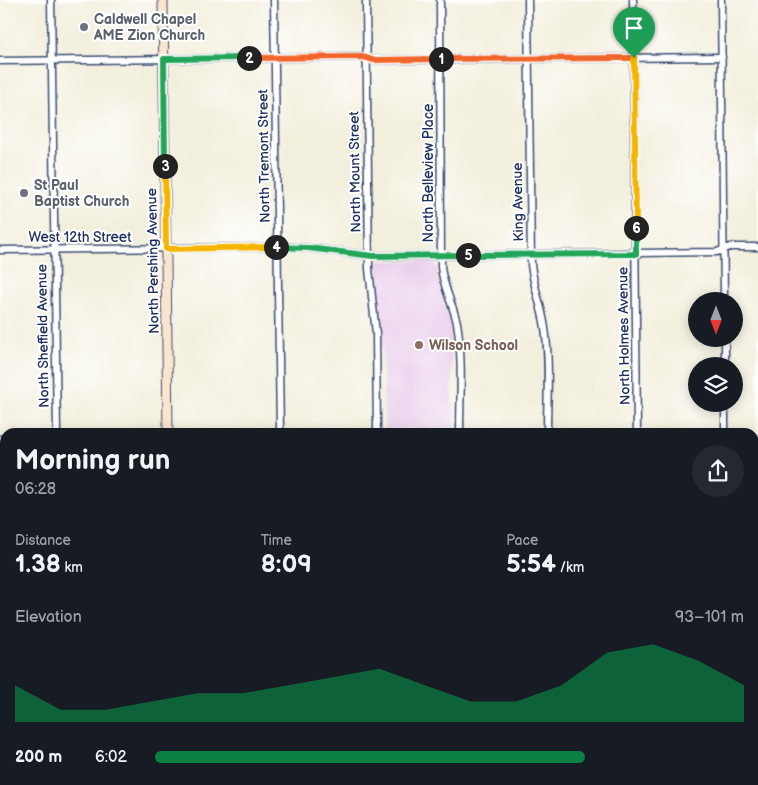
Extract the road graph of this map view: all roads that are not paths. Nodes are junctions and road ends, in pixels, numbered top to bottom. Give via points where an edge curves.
1 (51, 0) edge
2 (163, 0) edge
3 (274, 0) edge
4 (366, 0) edge
5 (440, 0) edge
6 (528, 0) edge
7 (633, 0) edge
8 (721, 0) edge
9 (722, 57) junction
10 (275, 58) junction
11 (367, 58) junction
12 (634, 58) junction
13 (164, 59) junction
14 (440, 59) junction
15 (529, 59) junction
16 (0, 60) edge
17 (52, 60) junction
18 (278, 247) junction
19 (758, 247) edge
20 (166, 249) junction
21 (0, 250) edge
22 (54, 250) junction
23 (724, 250) junction
24 (531, 254) junction
25 (636, 254) junction
26 (369, 255) junction
27 (441, 255) junction
28 (724, 292) edge
29 (725, 412) edge
30 (57, 428) edge
31 (168, 428) edge
32 (280, 428) edge
33 (377, 428) edge
34 (460, 428) edge
35 (547, 428) edge
36 (637, 428) edge
37 (725, 428) edge

1 - 17 street, North Sheffield Avenue
2 - 13 street, North Pershing Avenue
3 - 10 street, North Tremont Street
4 - 11 street, North Mount Street
5 - 14 street, North Belleview Place
6 - 15 street, King Avenue
7 - 12 street, North Holmes Avenue
8 - 9 street
9 - 12 street
9 - 23 street
10 - 11 street
10 - 13 street
10 - 18 street, North Tremont Street
11 - 14 street
11 - 26 street, North Mount Street
12 - 15 street
12 - 25 street, North Holmes Avenue
13 - 17 street
13 - 20 street, North Pershing Avenue
14 - 15 street
14 - 27 street, North Belleview Place
15 - 24 street, King Avenue
16 - 17 street
17 - 22 street, North Sheffield Avenue
18 - 20 street, West 12th Street
18 - 26 street, West 12th Street
18 - 32 street, North Tremont Street
19 - 23 street, West 12th Street
20 - 22 street, West 12th Street
20 - 31 street, North Pershing Avenue
21 - 22 street, West 12th Street
22 - 30 street, North Sheffield Avenue
23 - 25 street, West 12th Street
23 - 28 street
24 - 25 street, West 12th Street
24 - 27 street, West 12th Street
24 - 35 street, King Avenue via 533,282 546,334
25 - 36 street, North Holmes Avenue
26 - 27 street, West 12th Street
26 - 33 street, North Mount Street via 376,334
27 - 34 street, North Belleview Place via 443,280 458,333
29 - 37 street

